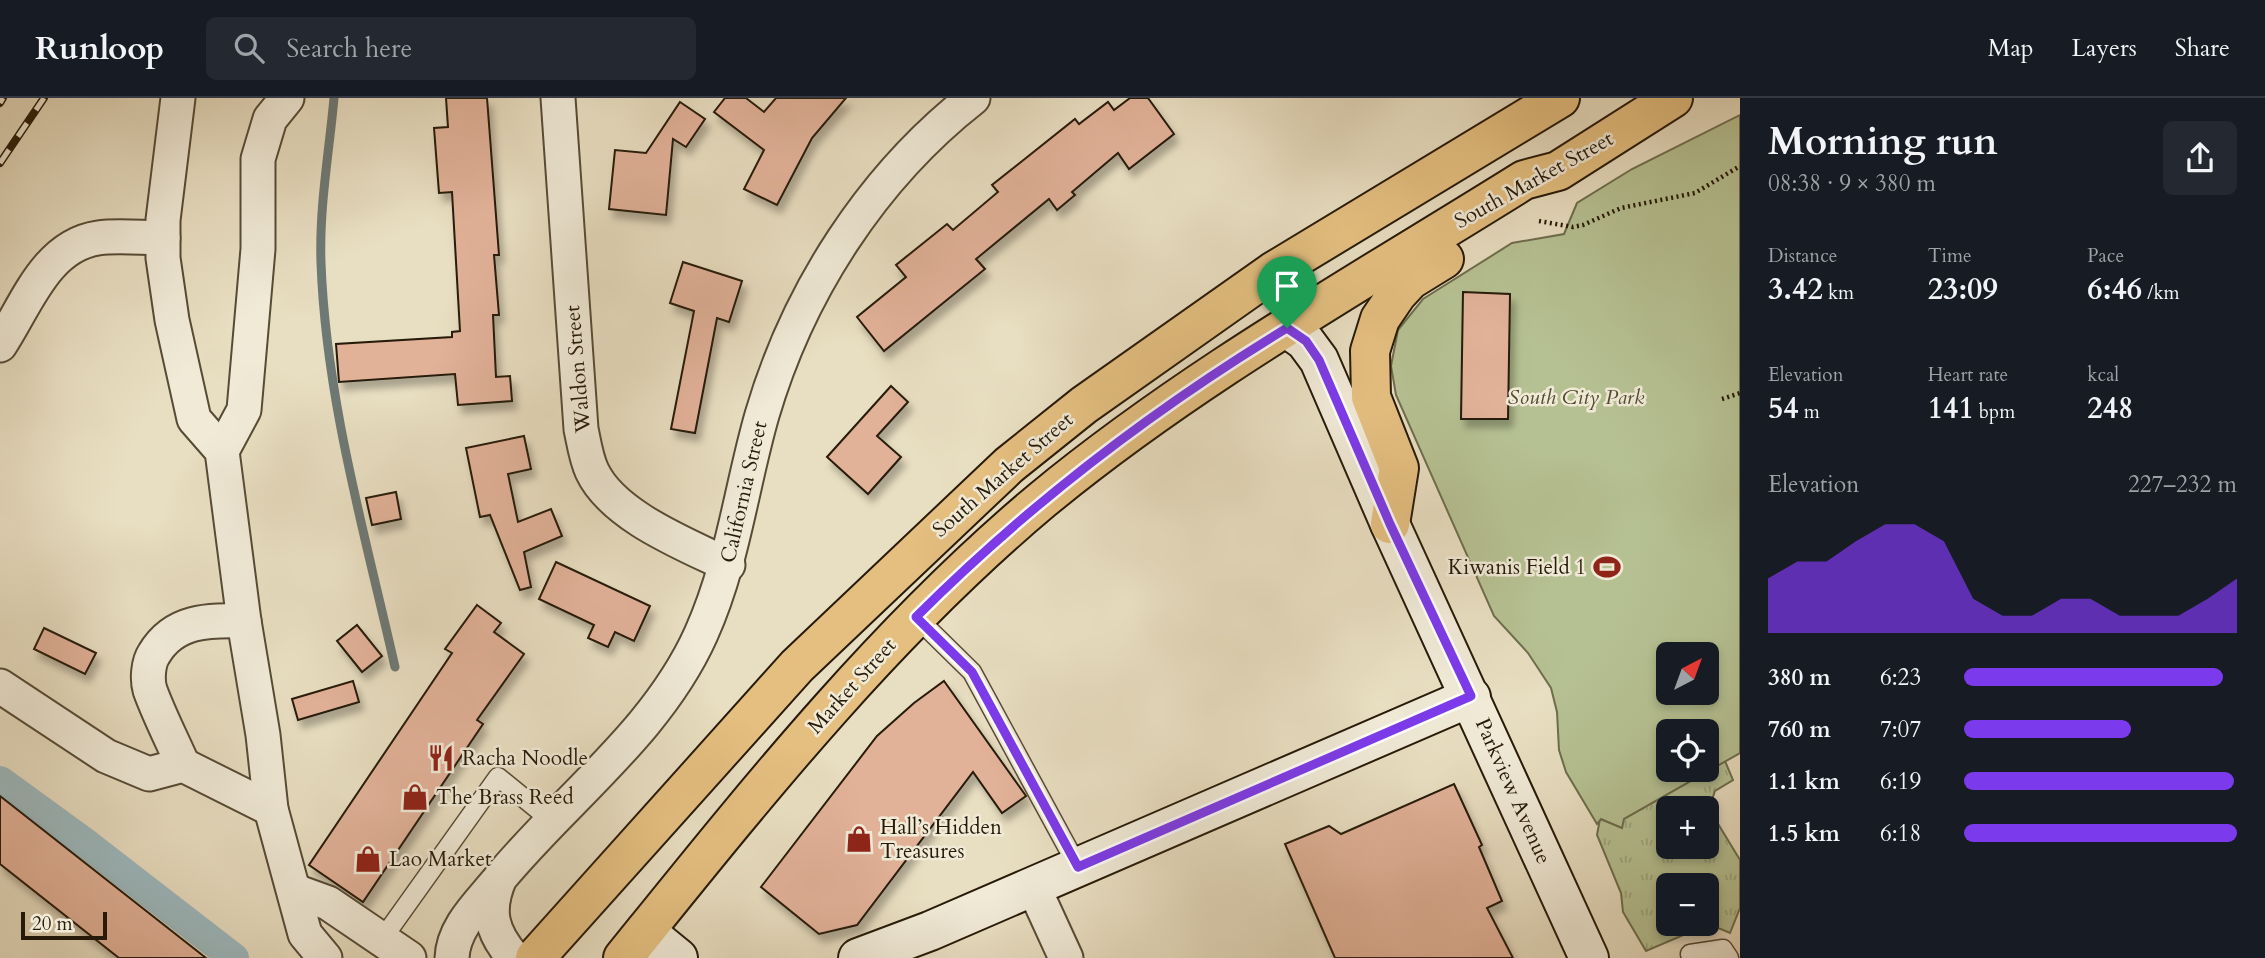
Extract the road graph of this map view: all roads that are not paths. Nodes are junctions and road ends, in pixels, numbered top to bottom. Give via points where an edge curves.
1 (178, 98) edge
2 (287, 98) edge
3 (558, 98) edge
4 (973, 98) edge
5 (1560, 98) edge
6 (1673, 98) edge
7 (1488, 141) junction
8 (1558, 171) junction
9 (163, 238) junction
10 (1199, 322) junction
11 (1287, 328) junction
12 (0, 345) edge
13 (222, 451) junction
14 (1390, 524) junction
15 (728, 565) junction
16 (916, 617) junction
17 (244, 621) junction
18 (0, 686) edge
19 (1471, 696) junction
20 (183, 765) junction
21 (271, 809) junction
22 (552, 821) junction
23 (1078, 867) junction
24 (500, 878) junction
25 (1033, 886) junction
26 (295, 891) junction
27 (634, 944) edge
28 (396, 948) edge
29 (1690, 954) dead end
30 (325, 958) edge
31 (452, 958) edge
32 (514, 958) edge
33 (535, 958) edge
34 (678, 958) edge
35 (858, 958) edge
36 (1066, 958) edge
37 (1589, 958) edge
38 (1729, 958) edge

1 - 9 street
2 - 13 street via 270,119 258,159 258,249 244,410
3 - 15 street, Waldon Street via 581,429 592,470 625,510
4 - 15 street, California Street via 916,146 864,210 821,274 769,392
5 - 7 main road, South Market Street
6 - 8 main road, South Market Street
7 - 10 main road, South Market Street
7 - 11 main road via 1468,179 1322,268 1306,286
8 - 11 main road, South Market Street via 1524,180
8 - 14 main road via 1537,198 1410,280 1380,319 1369,372 1371,397 1399,468
9 - 12 street via 97,238 67,250 51,262
9 - 13 street via 172,320 194,419
10 - 11 main road via 1270,321
10 - 33 main road, South Market Street via 1009,465 849,614
11 - 14 street, Parkview Avenue via 1306,341 1319,360
11 - 16 main road, Market Street via 1216,371 1087,464
13 - 17 street
14 - 19 street, Parkview Avenue
15 - 22 street, California Street via 701,634 677,679 638,730
16 - 23 lane via 972,672
16 - 27 main road, Market Street via 862,673
17 - 20 street via 210,620 178,628 161,641 149,661 149,688
17 - 21 street
18 - 20 street via 106,757 149,774
19 - 23 street
19 - 37 street, Parkview Avenue
20 - 21 street
21 - 26 street
22 - 24 street, California Street
22 - 28 lane via 498,777
23 - 25 street
24 - 31 street, California Street via 463,924
24 - 32 street, California Street via 491,924
25 - 35 street
25 - 36 street
26 - 28 street via 328,904
26 - 30 street via 305,934
27 - 34 street
29 - 38 lane via 1723,949

